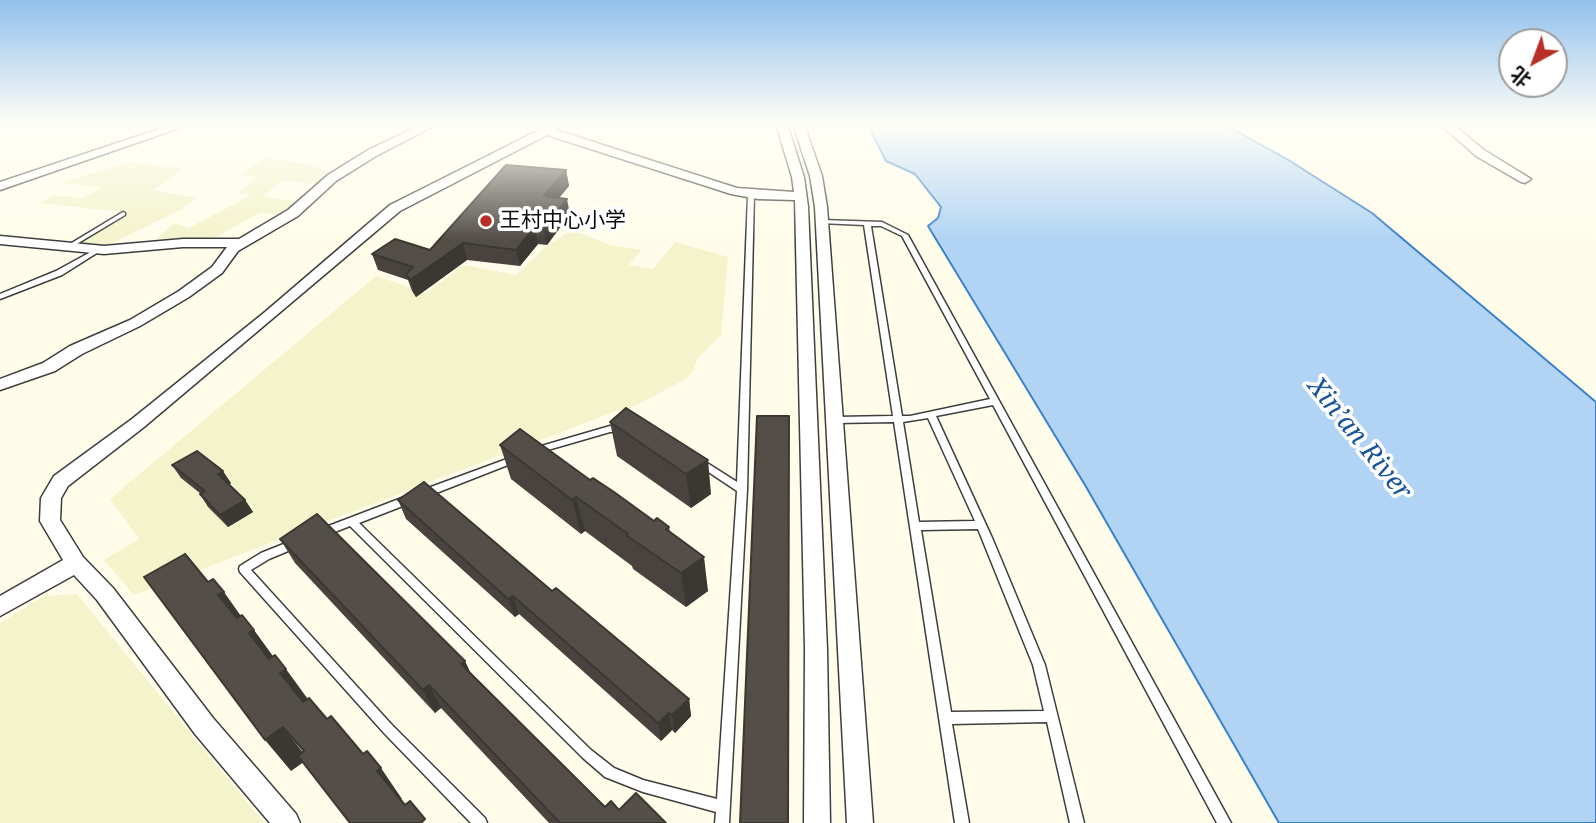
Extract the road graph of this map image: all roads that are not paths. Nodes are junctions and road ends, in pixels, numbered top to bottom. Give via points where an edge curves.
1 (71, 162) edge
2 (356, 162) edge
3 (485, 162) edge
4 (656, 162) edge
5 (793, 162) edge
6 (811, 162) edge
7 (1496, 162) edge
8 (1525, 179) dead end
9 (0, 186) edge
10 (751, 194) junction
11 (801, 196) junction
12 (122, 214) dead end
13 (822, 222) junction
14 (867, 223) junction
15 (0, 240) edge
16 (239, 243) junction
17 (68, 247) junction
18 (98, 250) junction
19 (0, 297) edge
20 (0, 385) edge
21 (996, 401) junction
22 (931, 414) junction
23 (836, 419) junction
24 (899, 419) junction
25 (630, 429) edge
26 (687, 454) edge
27 (742, 490) junction
28 (352, 522) junction
29 (981, 525) junction
30 (916, 526) junction
31 (315, 536) edge
32 (302, 541) edge
33 (76, 564) junction
34 (0, 607) edge
35 (1051, 716) junction
36 (946, 718) junction
37 (722, 807) junction
38 (287, 823) edge
39 (480, 823) edge
40 (722, 823) edge
41 (817, 823) edge
42 (860, 823) edge
43 (962, 823) edge
44 (1077, 823) edge
45 (1224, 823) edge

1 - 9 street
2 - 16 street via 293,213
3 - 33 street via 395,208 250,332 61,481 48,514
4 - 10 street
5 - 11 street
6 - 13 street
7 - 8 street
10 - 11 street
10 - 27 lane
11 - 41 street via 816,635
12 - 17 lane
13 - 14 lane
13 - 23 street
14 - 21 lane via 882,224 905,235
14 - 24 lane
15 - 17 street
16 - 18 street
16 - 20 street via 217,270 175,300 49,367
17 - 18 street
18 - 19 lane via 59,273
21 - 22 lane
21 - 45 lane
22 - 24 lane
22 - 29 lane
23 - 24 lane
23 - 42 street
24 - 30 lane
25 - 28 lane via 610,429 544,447
26 - 27 lane
27 - 37 lane
28 - 31 lane
28 - 37 lane via 610,772 643,786
29 - 30 lane
29 - 35 lane via 1039,666
30 - 36 lane
32 - 39 lane via 244,569
33 - 34 street
33 - 38 street via 105,594 204,726
35 - 36 lane
35 - 44 lane
36 - 43 lane
37 - 40 lane

